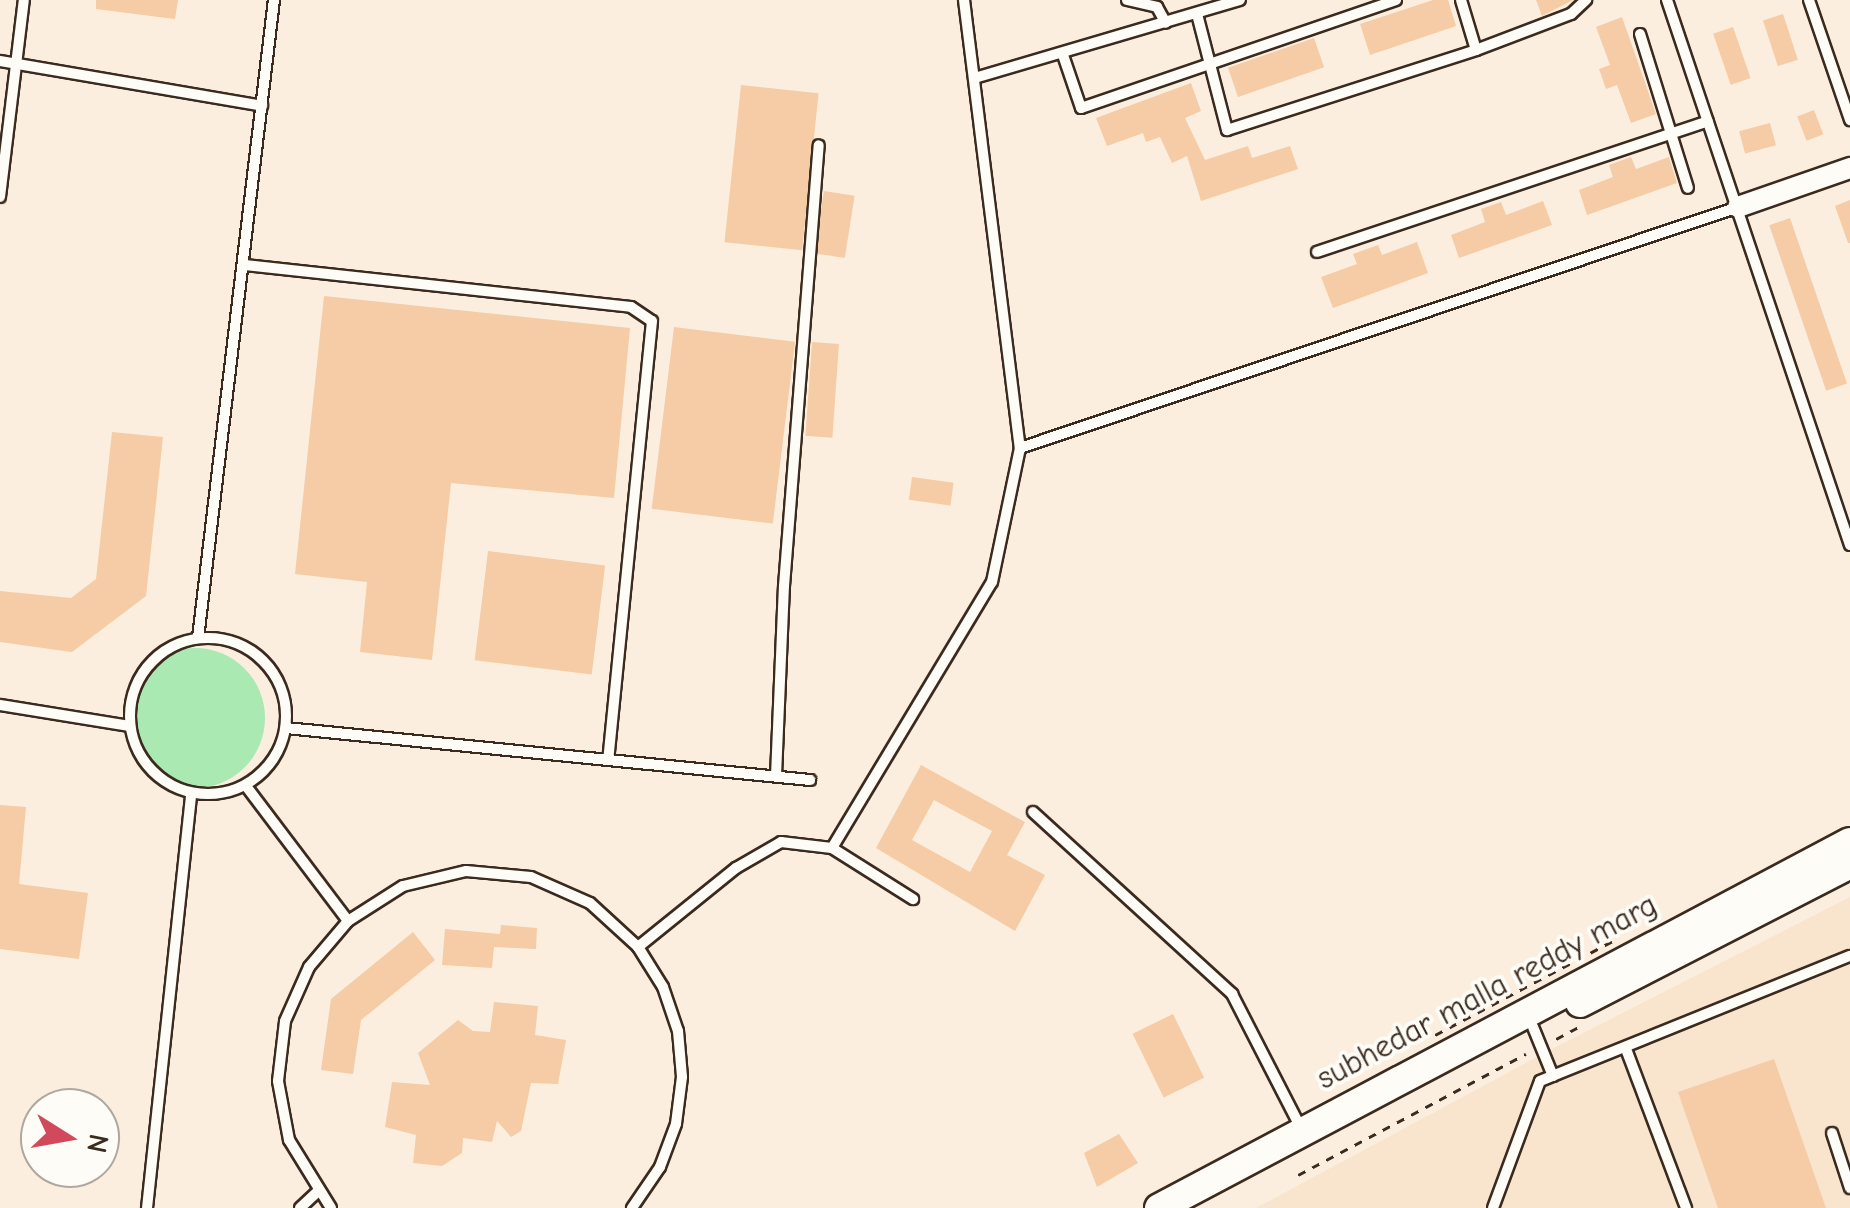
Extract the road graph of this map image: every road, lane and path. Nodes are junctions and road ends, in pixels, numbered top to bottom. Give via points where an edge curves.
1 (24, 0) edge
2 (274, 0) edge
3 (1127, 0) edge
4 (1240, 0) edge
5 (1396, 0) edge
6 (1461, 0) edge
7 (1586, 0) edge
8 (1667, 0) edge
9 (1809, 0) edge
10 (961, 1) edge
11 (1158, 4) edge
12 (1197, 14) junction
13 (1166, 23) junction
14 (1640, 34) dead end
15 (1476, 50) junction
16 (1064, 55) junction
17 (0, 62) edge
18 (1210, 62) junction
19 (19, 64) junction
20 (978, 77) junction
21 (262, 106) junction
22 (1708, 120) junction
23 (1850, 120) edge
24 (1671, 134) junction
25 (820, 144) dead end
26 (1850, 168) edge
27 (1688, 188) dead end
28 (0, 196) edge
29 (1738, 207) junction
30 (1317, 252) dead end
31 (246, 265) junction
32 (1020, 448) junction
33 (1850, 545) edge
34 (198, 638) junction
35 (0, 705) edge
36 (130, 726) junction
37 (286, 728) junction
38 (608, 760) junction
39 (776, 776) junction
40 (810, 780) dead end
41 (246, 786) junction
42 (191, 794) junction
43 (1033, 812) dead end
44 (1850, 842) edge
45 (832, 848) junction
46 (1850, 864) edge
47 (913, 899) dead end
48 (348, 921) junction
49 (638, 947) junction
50 (1850, 956) edge
51 (1594, 1019) dead end
52 (1538, 1036) junction
53 (1626, 1049) junction
54 (1554, 1076) junction
55 (1302, 1129) junction
56 (1832, 1133) dead end
57 (1298, 1175) dead end
58 (1850, 1188) edge
59 (316, 1193) junction
60 (1176, 1206) edge
61 (147, 1208) edge
62 (300, 1208) edge
63 (331, 1208) edge
64 (632, 1208) edge
65 (1493, 1208) edge
66 (1686, 1208) edge

1 - 19 lane
2 - 21 lane
3 - 11 lane
4 - 12 lane
5 - 18 lane
6 - 15 lane
7 - 15 lane via 1570,14
8 - 22 lane
9 - 23 lane
10 - 20 lane
11 - 13 lane
12 - 13 lane
12 - 18 lane
13 - 16 lane
14 - 24 lane
15 - 18 lane via 1227,130
16 - 18 lane via 1081,108
16 - 20 lane
17 - 19 lane
19 - 21 lane
19 - 28 lane
20 - 32 lane
21 - 31 lane
22 - 24 lane
22 - 29 lane
24 - 27 lane
24 - 30 lane
25 - 39 lane via 784,586
26 - 29 street
29 - 32 lane
29 - 33 lane
31 - 34 lane
31 - 38 lane via 631,307 652,321
32 - 45 lane via 992,582
34 - 36 lane via 169,648 146,668 132,696
34 - 37 lane via 227,640 274,672 285,699
35 - 36 lane
36 - 42 lane via 140,757 162,781
37 - 38 lane
37 - 41 lane via 272,762
38 - 39 lane
39 - 40 lane
41 - 42 lane via 219,795
41 - 48 lane
42 - 61 lane
43 - 55 lane via 1232,994
44 - 55 main road, subhedar malla reddy marg
45 - 47 lane
45 - 49 lane via 796,841 767,846
46 - 52 main road, subhedar malla reddy marg
48 - 49 lane via 403,886 466,872 498,874 531,877 590,904
48 - 59 lane via 309,967 285,1022 278,1081 289,1140
49 - 64 lane via 663,986 678,1031 682,1077 676,1124 660,1167
50 - 53 lane
51 - 52 path
52 - 54 lane
52 - 57 path
52 - 60 main road, subhedar malla reddy marg
53 - 54 lane
53 - 66 lane
54 - 65 lane via 1540,1081
55 - 60 main road, subhedar malla reddy marg
56 - 58 lane
59 - 62 lane
59 - 63 lane

